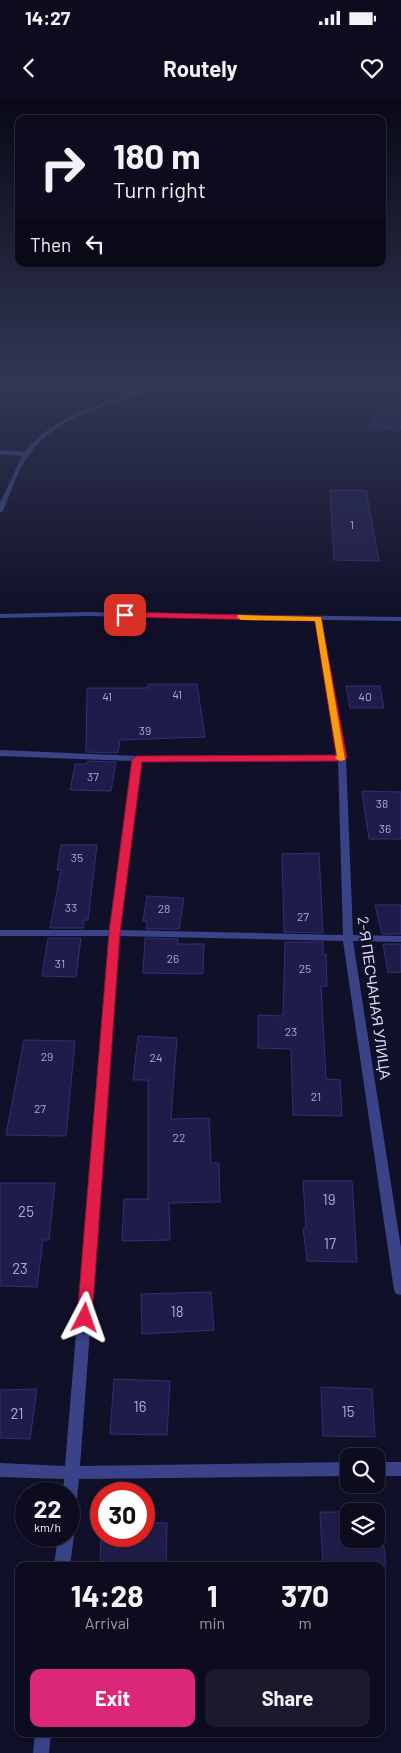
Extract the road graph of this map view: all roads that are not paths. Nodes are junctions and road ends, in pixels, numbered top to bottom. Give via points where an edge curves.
1 (23, 460) edge
2 (0, 510) edge
3 (0, 616) edge
4 (318, 618) junction
5 (401, 619) edge
6 (0, 753) edge
7 (342, 758) junction
8 (137, 759) junction
9 (0, 933) edge
10 (114, 933) junction
11 (348, 939) junction
12 (401, 939) edge
13 (401, 1290) edge
14 (340, 1469) edge
15 (385, 1469) edge
16 (401, 1469) edge
17 (0, 1470) edge
18 (73, 1473) junction
19 (72, 1482) edge
20 (65, 1547) edge
21 (63, 1562) edge
22 (43, 1737) edge
23 (40, 1753) edge

1 - 2 street
3 - 4 street via 86,614
4 - 5 street
4 - 7 street, 2-Я ПЕСЧАНАЯ УЛИЦА
6 - 8 street
7 - 8 street
7 - 11 street, 2-Я ПЕСЧАНАЯ УЛИЦА
8 - 10 street
9 - 10 street
10 - 11 street
10 - 18 street
11 - 12 street
11 - 13 street, 2-Я ПЕСЧАНАЯ УЛИЦА
14 - 18 street
15 - 16 street
17 - 18 street
18 - 19 street
20 - 21 street
22 - 23 street

